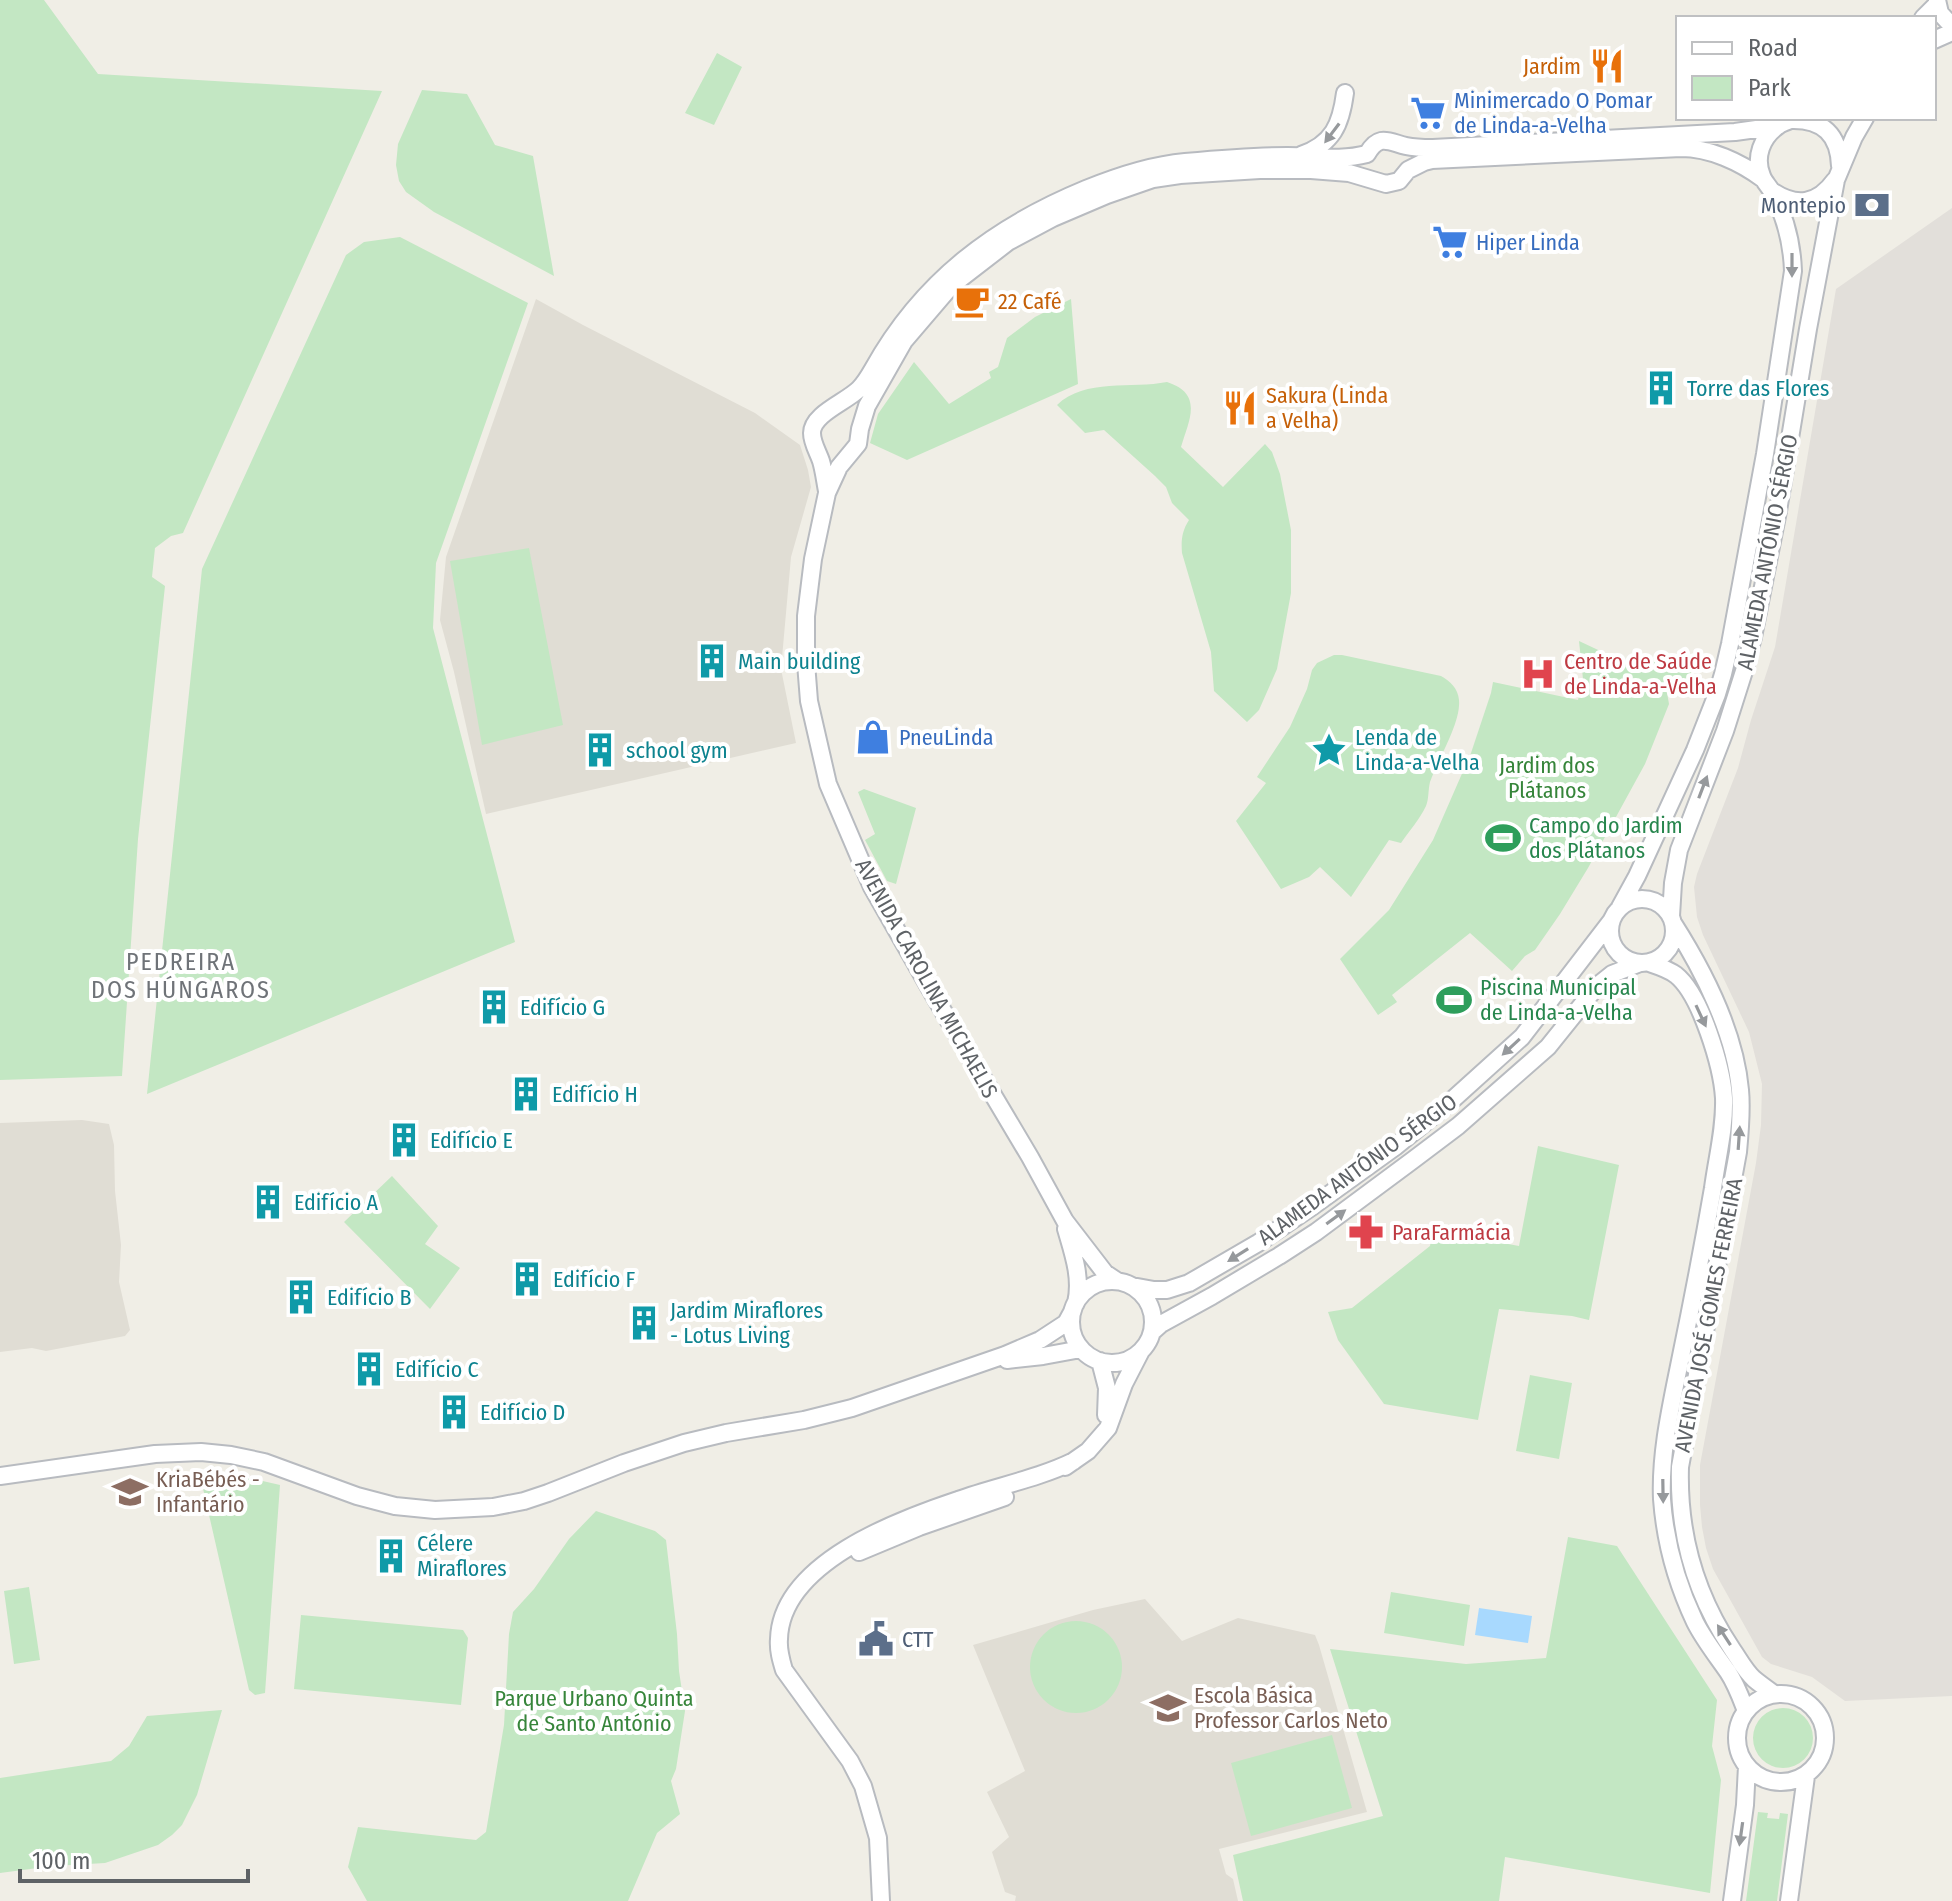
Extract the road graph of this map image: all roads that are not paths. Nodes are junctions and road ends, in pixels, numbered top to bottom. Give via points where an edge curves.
1 (1937, 2) edge
2 (1952, 26) edge
3 (1345, 93) dead end
4 (1864, 120) edge
5 (1788, 121) edge
6 (1401, 145) junction
7 (1367, 154) junction
8 (1297, 156) junction
9 (1408, 170) junction
10 (1838, 173) junction
11 (1373, 179) junction
12 (1767, 185) junction
13 (831, 410) junction
14 (860, 429) junction
15 (816, 448) junction
16 (848, 455) junction
17 (827, 493) junction
18 (1616, 914) junction
19 (1672, 920) junction
20 (1644, 963) junction
21 (1062, 1216) junction
22 (1125, 1284) junction
23 (1074, 1307) junction
24 (1152, 1332) junction
25 (1081, 1349) junction
26 (1141, 1351) junction
27 (1100, 1361) junction
28 (982, 1363) junction
29 (1096, 1444) junction
30 (0, 1476) edge
31 (1774, 1694) junction
32 (1746, 1711) junction
33 (1747, 1766) junction
34 (1806, 1776) junction
35 (881, 1901) edge
36 (1732, 1901) edge
37 (1789, 1901) edge

1 - 2 street
3 -> 8 street via 1336,130 1318,148
4 - 10 street, ALAMEDA ANTÓNIO SÉRGIO
5 - 6 street, AVENIDA CAROLINA MICHAELIS via 1721,133 1433,148
5 - 10 street via 1804,120 1827,131 1840,153
5 - 12 street, ALAMEDA ANTÓNIO SÉRGIO via 1762,144 1759,168
6 - 7 street, AVENIDA CAROLINA MICHAELIS via 1382,141
6 - 9 street via 1409,157
7 - 8 street, AVENIDA CAROLINA MICHAELIS via 1344,159
7 - 11 street via 1366,168
8 - 13 street, AVENIDA CAROLINA MICHAELIS via 1154,166 1105,181 1007,227 942,278 903,322 860,388
9 - 11 street, AVENIDA CAROLINA MICHAELIS via 1393,184
9 - 12 street, AVENIDA CAROLINA MICHAELIS via 1432,160 1692,148 1752,171
10 - 12 street, ALAMEDA ANTÓNIO SÉRGIO via 1829,190 1807,201 1783,199
19 -> 10 street, ALAMEDA ANTÓNIO SÉRGIO via 1679,850 1729,719 1753,637
11 - 14 street, AVENIDA CAROLINA MICHAELIS via 1311,170 1180,175 1122,189 1053,218 1008,242 951,286 904,341 867,406
12 -> 18 street, ALAMEDA ANTÓNIO SÉRGIO via 1788,231 1793,271 1730,644 1695,750
13 - 14 street via 852,416
13 - 15 street, AVENIDA CAROLINA MICHAELIS via 813,426
14 - 16 street, AVENIDA CAROLINA MICHAELIS via 858,444
15 - 16 street via 834,458
15 - 17 street, AVENIDA CAROLINA MICHAELIS
16 - 17 street, AVENIDA CAROLINA MICHAELIS
17 - 21 street, AVENIDA CAROLINA MICHAELIS via 806,616 806,673 828,784 872,887
18 - 19 street via 1628,902 1648,899 1665,908
18 - 20 street via 1610,931 1615,949
18 -> 22 street, ALAMEDA ANTÓNIO SÉRGIO via 1522,1037 1395,1147 1280,1228 1189,1283 1167,1290
19 - 20 street via 1670,948
31 -> 19 street, AVENIDA JOSÉ GOMES FERREIRA via 1752,1677 1711,1616 1694,1576 1683,1527 1680,1467 1741,1112 1728,1036
24 -> 20 street, ALAMEDA ANTÓNIO SÉRGIO via 1316,1232 1413,1160 1548,1047 1597,986 1612,974
20 -> 32 street, AVENIDA JOSÉ GOMES FERREIRA via 1676,975 1691,995 1713,1044 1722,1082 1722,1131 1668,1422 1662,1499 1684,1596
21 - 22 street, AVENIDA CAROLINA MICHAELIS via 1105,1273
21 - 23 street, AVENIDA CAROLINA MICHAELIS via 1078,1281
22 - 23 street via 1093,1286
22 - 24 street via 1150,1306
23 - 25 street via 1071,1325
23 - 28 street via 1066,1323 1040,1340
24 - 26 street
25 - 27 street
25 - 28 street
26 - 27 street via 1122,1362
26 - 29 street
27 - 29 street via 1107,1405
28 - 30 street via 835,1413 684,1443 548,1493 493,1507 395,1506 264,1462 201,1452
29 - 35 street via 1038,1485 853,1554 791,1600 779,1638 784,1670 863,1786 878,1838
31 - 32 street
31 - 34 street via 1804,1700 1824,1724 1822,1756
32 - 33 street via 1737,1744
33 - 34 street via 1768,1781
33 -> 36 street
34 - 37 street

